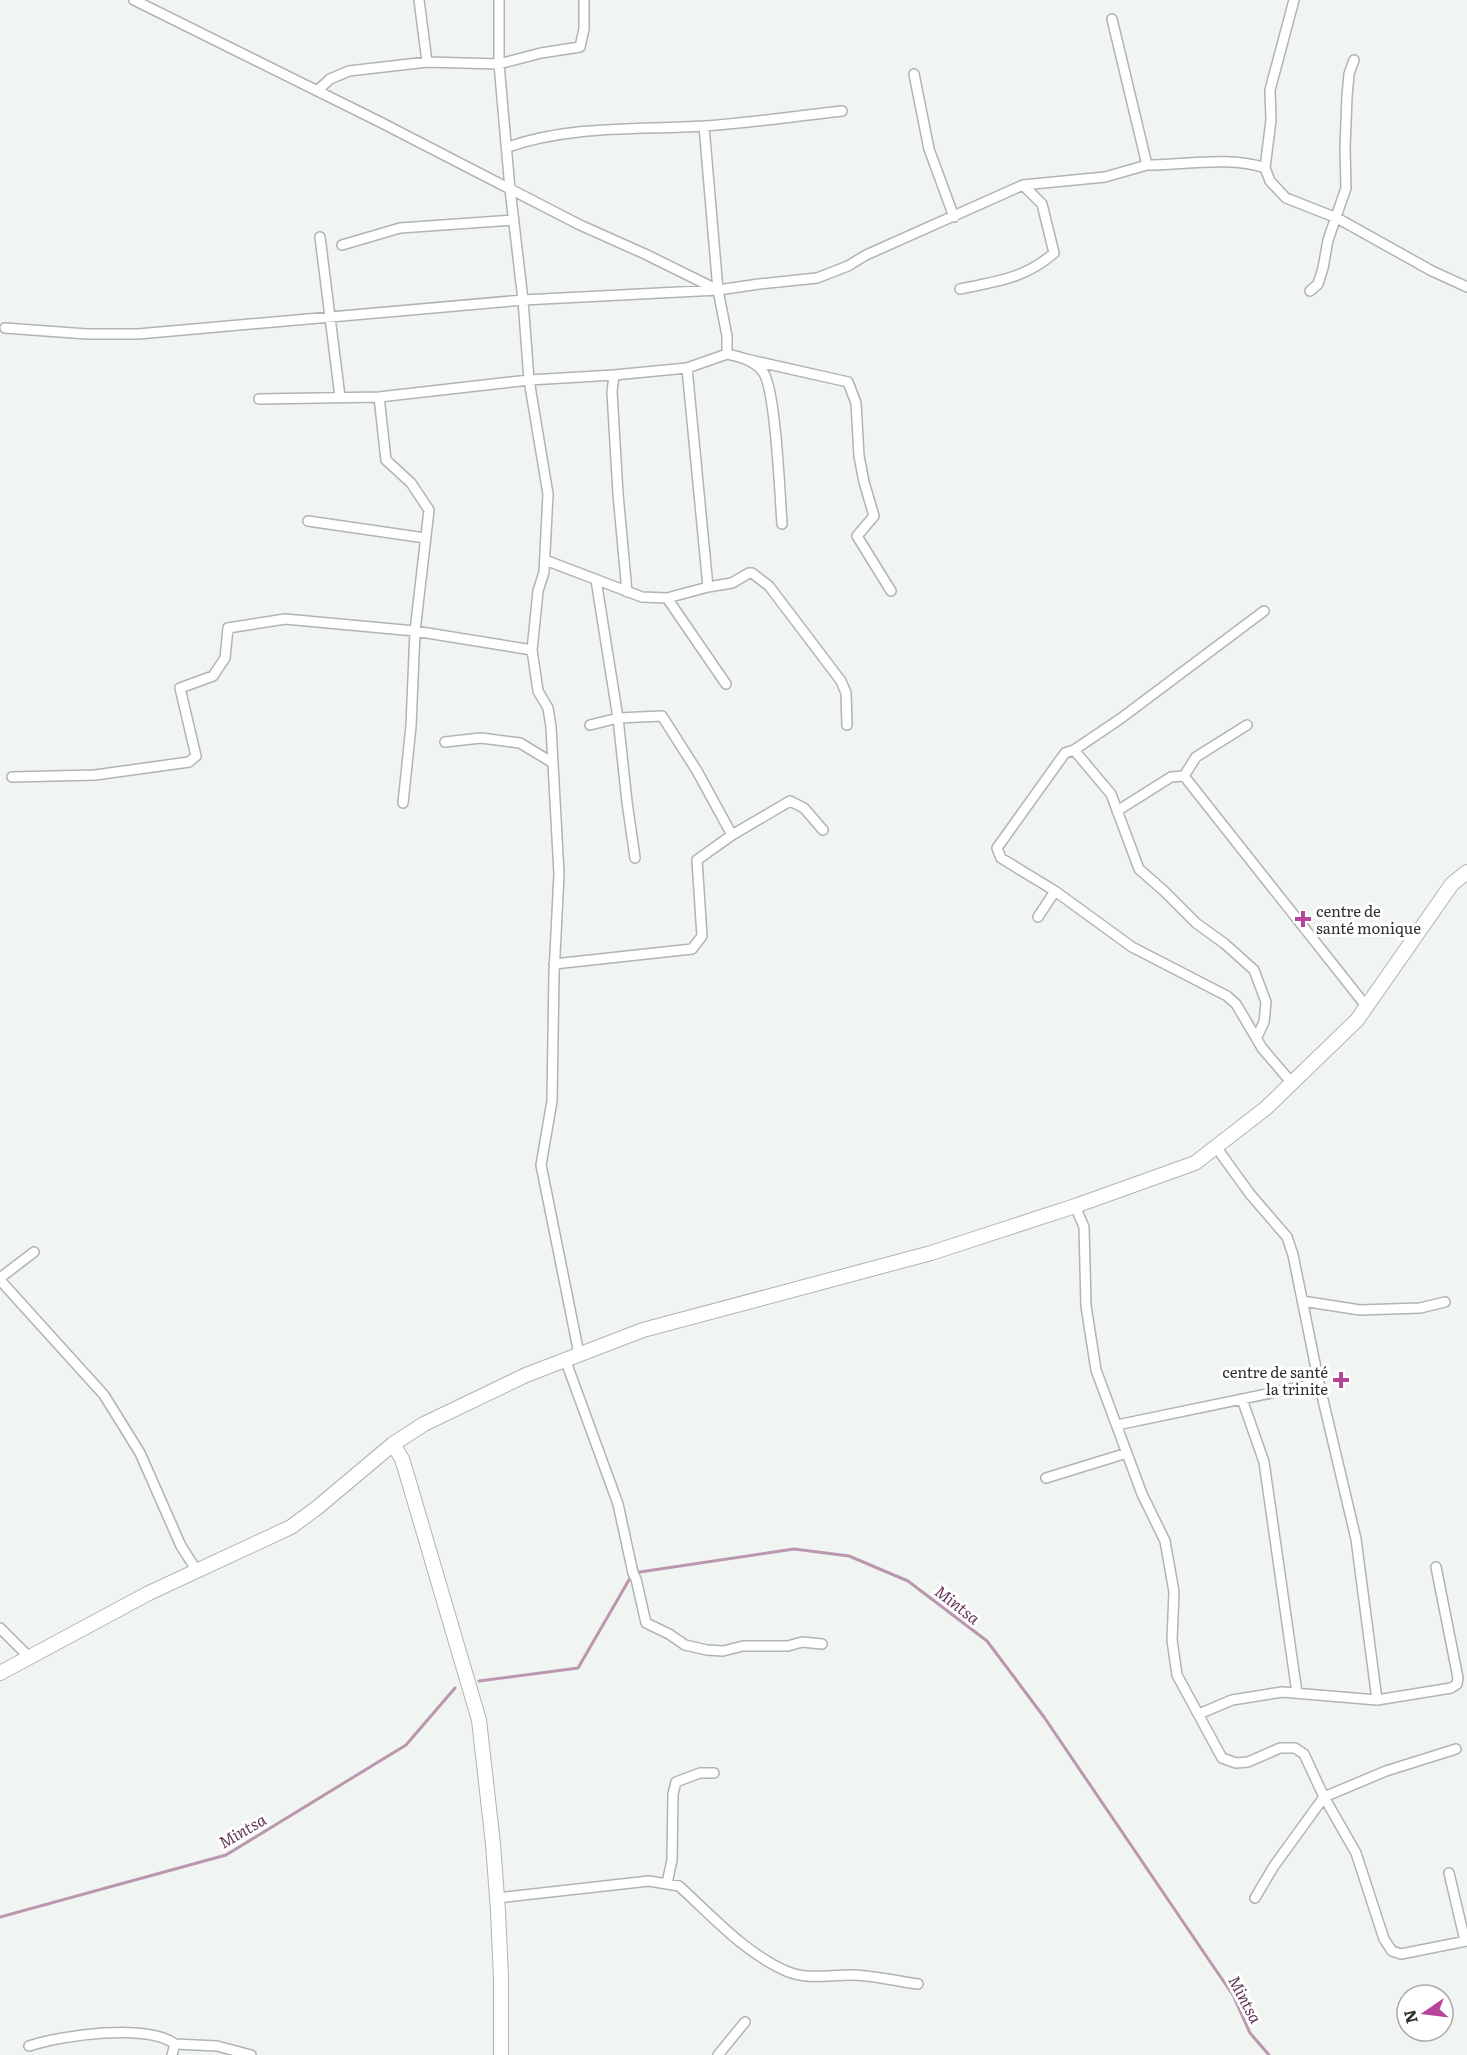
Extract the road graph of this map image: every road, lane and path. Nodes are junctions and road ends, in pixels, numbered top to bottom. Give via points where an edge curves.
1 (135, 0) edge
2 (419, 0) edge
3 (499, 0) edge
4 (584, 0) edge
5 (1294, 0) edge
6 (1112, 19) dead end
7 (1354, 60) dead end
8 (427, 62) junction
9 (499, 64) junction
10 (914, 74) dead end
11 (317, 91) junction
12 (842, 111) dead end
13 (704, 126) junction
14 (508, 147) junction
15 (1146, 165) junction
16 (1265, 168) junction
17 (1023, 185) junction
18 (510, 189) junction
19 (954, 217) junction
20 (1337, 218) junction
21 (514, 220) junction
22 (320, 237) dead end
23 (342, 244) dead end
24 (1467, 287) edge
25 (960, 289) dead end
26 (718, 290) junction
27 (1310, 291) dead end
28 (523, 300) junction
29 (329, 319) junction
30 (5, 328) dead end
31 (727, 354) junction
32 (746, 359) junction
33 (687, 368) junction
34 (614, 375) junction
35 (529, 380) junction
36 (339, 397) junction
37 (379, 397) junction
38 (259, 399) dead end
39 (308, 521) dead end
40 (782, 524) dead end
41 (426, 538) junction
42 (545, 560) junction
43 (596, 580) junction
44 (708, 587) junction
45 (891, 591) dead end
46 (627, 592) junction
47 (667, 598) junction
48 (1264, 611) dead end
49 (415, 631) junction
50 (532, 650) junction
51 (726, 684) dead end
52 (618, 718) junction
53 (1247, 724) dead end
54 (590, 725) dead end
55 (847, 725) dead end
56 (445, 742) dead end
57 (1074, 750) junction
58 (553, 763) junction
59 (1184, 776) junction
60 (12, 777) dead end
61 (403, 802) dead end
62 (1117, 811) junction
63 (823, 830) dead end
64 (732, 835) junction
65 (635, 858) dead end
66 (1467, 872) edge
67 (1054, 891) junction
68 (1038, 917) dead end
69 (554, 964) junction
70 (1366, 1006) junction
71 (1257, 1037) junction
72 (1291, 1082) junction
73 (1216, 1147) junction
74 (1075, 1206) junction
75 (34, 1252) dead end
76 (0, 1279) edge
77 (1302, 1301) junction
78 (1445, 1302) dead end
79 (579, 1354) junction
80 (565, 1359) junction
81 (1319, 1383) junction
82 (1242, 1399) junction
83 (1117, 1425) junction
84 (393, 1444) junction
85 (1127, 1453) junction
86 (1046, 1478) dead end
87 (1436, 1567) dead end
88 (197, 1570) junction
89 (0, 1628) edge
90 (822, 1644) dead end
91 (30, 1658) junction
92 (0, 1673) edge
93 (1297, 1693) junction
94 (1377, 1700) junction
95 (1199, 1714) junction
96 (1456, 1749) dead end
97 (714, 1773) dead end
98 (1324, 1797) junction
99 (1449, 1873) dead end
100 (667, 1883) junction
101 (497, 1898) junction
102 (1255, 1898) dead end
103 (1466, 1941) edge
104 (918, 1984) dead end
105 (745, 2022) dead end
106 (175, 2044) junction
107 (29, 2046) dead end
108 (172, 2055) edge
109 (251, 2055) edge
110 (501, 2055) edge
111 (718, 2055) edge

1 - 11 street
2 - 8 street
3 - 9 street
4 - 9 street via 580,47
5 - 16 street via 1270,90
6 - 15 street
7 - 20 street via 1347,96 1346,188
8 - 9 street
8 - 11 street via 350,71 330,79
9 - 14 street
10 - 19 street via 928,149
11 - 18 street
12 - 13 street
13 - 14 street via 612,128 530,139
13 - 26 street
14 - 18 street
15 - 16 street via 1252,163
15 - 17 street via 1105,177
16 - 20 street via 1270,181 1286,198
17 - 19 street
17 - 25 street via 1042,204 1054,253 1019,276
18 - 21 street
18 - 26 street
19 - 26 street via 817,278
20 - 24 street
20 - 27 street via 1318,284
21 - 23 street via 400,228
21 - 28 street
22 - 29 street
26 - 28 street
26 - 31 street
28 - 29 street
28 - 35 street
29 - 30 street via 138,334
29 - 36 street
31 - 32 street
31 - 33 street
32 - 40 street via 765,374 770,395
32 - 45 street via 848,382 856,403 859,456 874,516 857,536
33 - 34 street
33 - 44 street
34 - 35 street
34 - 46 street via 617,483
35 - 37 street
35 - 42 street via 548,494
36 - 37 street
36 - 38 street
37 - 41 street via 386,460 411,483 429,510
39 - 41 street
41 - 49 street
42 - 43 street
42 - 50 street
43 - 46 street
43 - 52 street
44 - 47 street
44 - 55 street via 732,583 749,573 769,586 841,681 846,693
46 - 47 street
47 - 51 street
48 - 57 street
49 - 50 street
49 - 60 street via 285,620 228,628 225,658 213,676 180,688 196,756 189,762 95,775
49 - 61 street
50 - 58 street via 538,691 550,718
52 - 54 street
52 - 64 street via 662,716 698,771
52 - 65 street
53 - 59 street via 1196,757
56 - 58 street via 481,738 520,743
57 - 62 street via 1111,794
57 - 67 street via 1065,753 997,848 1001,858
58 - 69 street via 559,874
59 - 62 street via 1171,777
59 - 70 street
62 - 71 street via 1139,869 1254,970 1266,1002 1264,1022
63 - 64 street via 804,808 789,801
64 - 69 street via 697,860 702,936 692,949
66 - 70 main road via 1452,884
67 - 68 street
67 - 71 street via 1132,947 1227,996
69 - 79 street via 552,1101 541,1165
70 - 72 main road via 1357,1020
71 - 72 street
72 - 73 main road via 1266,1108
73 - 74 main road via 1195,1163
73 - 77 street via 1287,1237
74 - 79 main road via 931,1253 643,1330
74 - 83 street via 1084,1227 1086,1306 1096,1370
75 - 76 street
76 - 88 street via 104,1395 140,1453
77 - 78 street via 1360,1310 1420,1308
77 - 81 street
79 - 80 main road
80 - 84 main road via 435,1418
80 - 90 street via 618,1504 646,1623 685,1645 723,1652 743,1646
81 - 82 street
81 - 94 street via 1356,1539
82 - 83 street
82 - 93 street via 1264,1462
83 - 85 street
84 - 88 main road via 291,1527
84 - 101 main road via 402,1459 479,1720
85 - 86 street
85 - 95 street via 1165,1541 1174,1592 1172,1640 1177,1676
87 - 94 street via 1457,1684
88 - 91 main road
89 - 91 street
91 - 92 main road
93 - 94 street
93 - 95 street via 1232,1700
95 - 98 street via 1222,1758 1236,1763 1280,1748 1295,1748 1304,1754
96 - 98 street via 1386,1771
97 - 100 street via 700,1773 676,1782
98 - 102 street
98 - 103 street via 1356,1853 1384,1939 1392,1951 1401,1954
99 - 103 street
100 - 101 street via 649,1881
100 - 104 street via 679,1886 736,1938 787,1972
101 - 110 main road
105 - 111 street
106 - 107 street via 154,2034 123,2032
106 - 108 street
106 - 109 street via 217,2046

